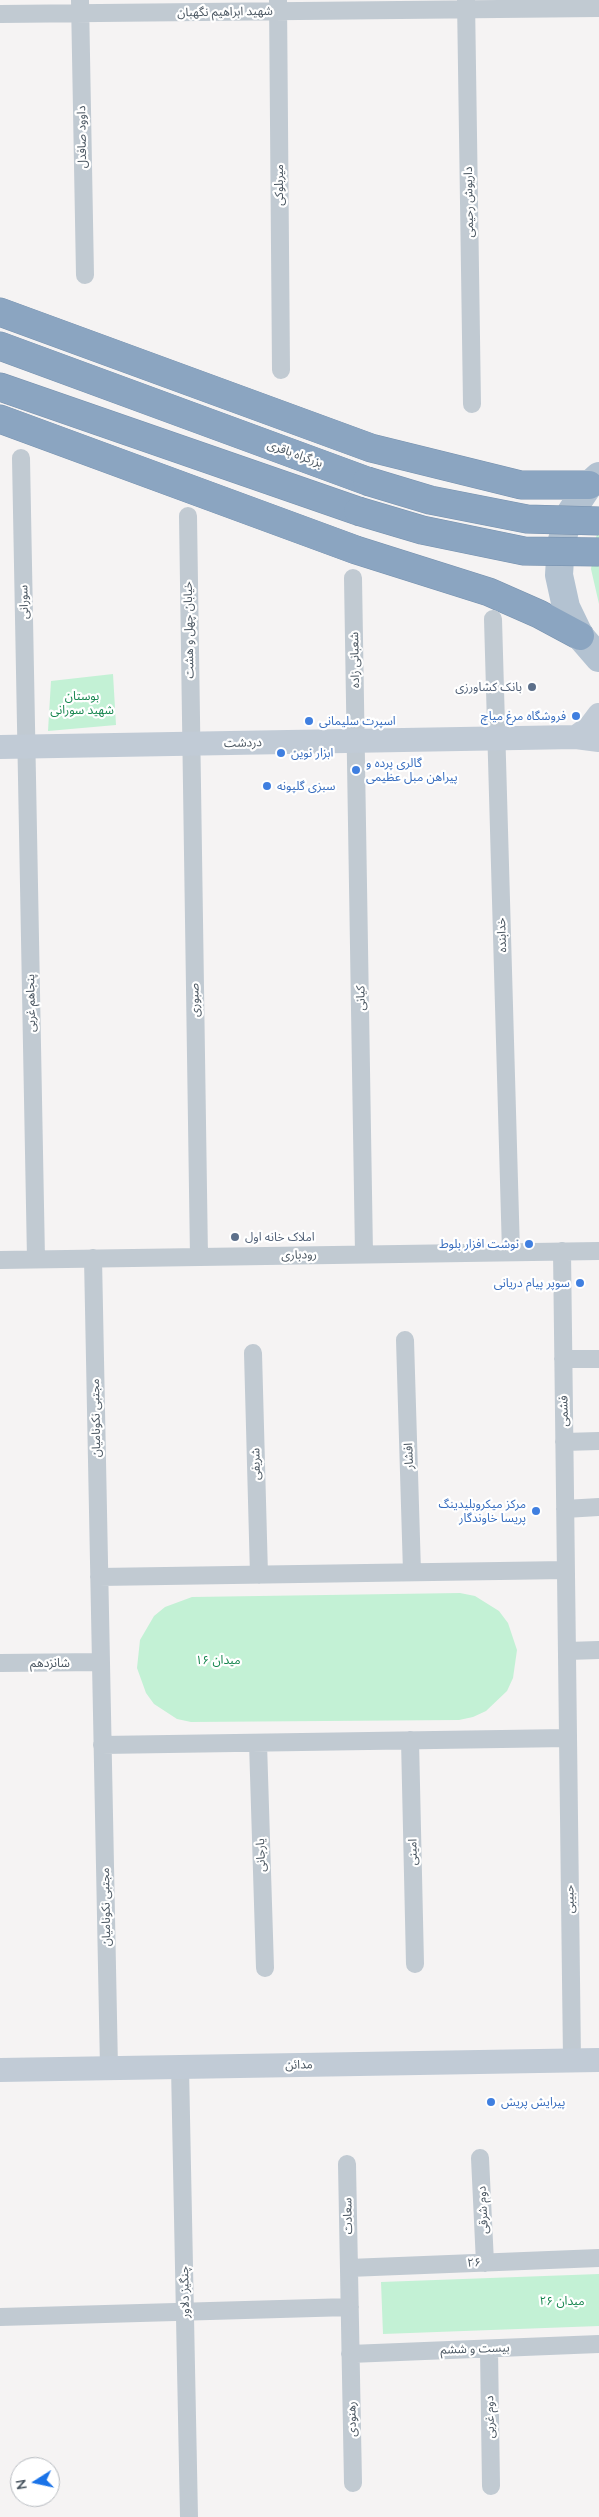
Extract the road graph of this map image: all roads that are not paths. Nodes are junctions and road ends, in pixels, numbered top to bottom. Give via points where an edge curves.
1 (466, 5) edge
2 (278, 6) edge
3 (80, 7) edge
4 (599, 8) edge
5 (0, 14) edge
6 (85, 275) dead end
7 (0, 312) edge
8 (0, 346) edge
9 (281, 370) dead end
10 (0, 387) edge
11 (472, 404) dead end
12 (0, 419) edge
13 (21, 458) dead end
14 (594, 480) edge
15 (188, 516) dead end
16 (599, 521) edge
17 (599, 552) edge
18 (353, 578) dead end
19 (492, 619) dead end
20 (580, 636) junction
21 (599, 658) edge
22 (599, 715) edge
23 (497, 738) junction
24 (588, 739) edge
25 (356, 741) junction
26 (191, 744) junction
27 (27, 746) junction
28 (0, 747) edge
29 (562, 1251) junction
30 (599, 1251) edge
31 (512, 1252) junction
32 (364, 1254) junction
33 (199, 1257) junction
34 (93, 1258) junction
35 (36, 1259) junction
36 (0, 1260) edge
37 (405, 1340) dead end
38 (253, 1353) dead end
39 (563, 1359) junction
40 (599, 1359) edge
41 (599, 1441) edge
42 (564, 1442) junction
43 (599, 1507) edge
44 (565, 1509) junction
45 (566, 1570) junction
46 (412, 1572) junction
47 (259, 1575) junction
48 (99, 1577) junction
49 (599, 1650) edge
50 (567, 1651) junction
51 (101, 1662) junction
52 (0, 1663) edge
53 (568, 1738) junction
54 (410, 1740) junction
55 (258, 1742) junction
56 (102, 1745) junction
57 (415, 1964) dead end
58 (265, 1968) dead end
59 (572, 2060) junction
60 (599, 2060) edge
61 (180, 2067) junction
62 (109, 2068) junction
63 (0, 2070) edge
64 (480, 2158) dead end
65 (347, 2164) dead end
66 (599, 2258) edge
67 (485, 2262) junction
68 (349, 2268) junction
69 (350, 2307) junction
70 (185, 2312) junction
71 (0, 2318) edge
72 (599, 2344) edge
73 (489, 2348) junction
74 (350, 2354) junction
75 (353, 2484) dead end
76 (491, 2486) dead end
77 (189, 2517) edge

1 - 2 street, شهید ابراهیم نگهبان
1 - 4 street, شهید ابراهیم نگهبان
1 - 11 street, داریوش رحیمی
2 - 3 street, شهید ابراهیم نگهبان
2 - 9 street, میربلوکی
3 - 5 street, شهید ابراهیم نگهبان
3 - 6 street, داوود صافدل
7 - 14 highway via 371,448 521,485
8 - 16 highway, بزرگراه باقری, bridge via 367,481 430,500 527,520
10 - 17 highway, bridge via 358,511 422,530 524,551
12 - 20 highway via 356,550 489,592
13 - 27 street, سورانی
14 - 20 main road via 571,512 561,543 559,575 566,607
15 - 26 street, خیابان چهل و هشت
18 - 25 street, شعبانی زاده
19 - 23 street, خدابنده
20 - 21 main road
22 - 24 main road, دردشت via 590,727
23 - 24 main road, دردشت
23 - 25 main road, دردشت
23 - 31 street, خدابنده
25 - 26 main road, دردشت
25 - 32 street, کیانی
26 - 27 main road, دردشت
26 - 33 street, صبوری
27 - 28 main road, دردشت
27 - 35 street, پنجاهم غربی
29 - 30 street, رودباری
29 - 31 street, رودباری
29 - 39 street, فشمی
31 - 32 street, رودباری
32 - 33 street, رودباری
33 - 34 street, رودباری
34 - 35 street, رودباری
34 - 48 street, مجتبی نکونامیان
35 - 36 street, رودباری
37 - 46 street, افشار
38 - 47 street, شریفی
39 - 40 street
39 - 42 street, فشمی
41 - 42 street
42 - 44 street, فشمی
43 - 44 street
44 - 45 street, فشمی
45 - 46 street
45 - 50 street
46 - 47 street
47 - 48 street
48 - 51 street
49 - 50 street
50 - 53 street
51 - 52 street, شانزدهم
51 - 56 street
53 - 54 street
53 - 59 street, حبیبی
54 - 55 street
54 - 57 street, امینی
55 - 56 street
55 - 58 street, یارجانی
56 - 62 street, مجتبی نکونامیان
59 - 60 main road, مدائن
59 - 61 main road, مدائن
61 - 62 main road, مدائن
61 - 70 street, چنگیز دلاور
62 - 63 main road, مدائن
64 - 67 street, دوم شرقی
65 - 68 street, سعادت
66 - 67 street, ۲۶
67 - 68 street, ۲۶
68 - 69 street, سعادت
69 - 70 street
69 - 74 street, رهنودی
70 - 71 street
70 - 77 street, چنگیز دلاور
72 - 73 street, بیست و ششم
73 - 74 street, بیست و ششم
73 - 76 street, دوم غربی
74 - 75 street, رهنودی

